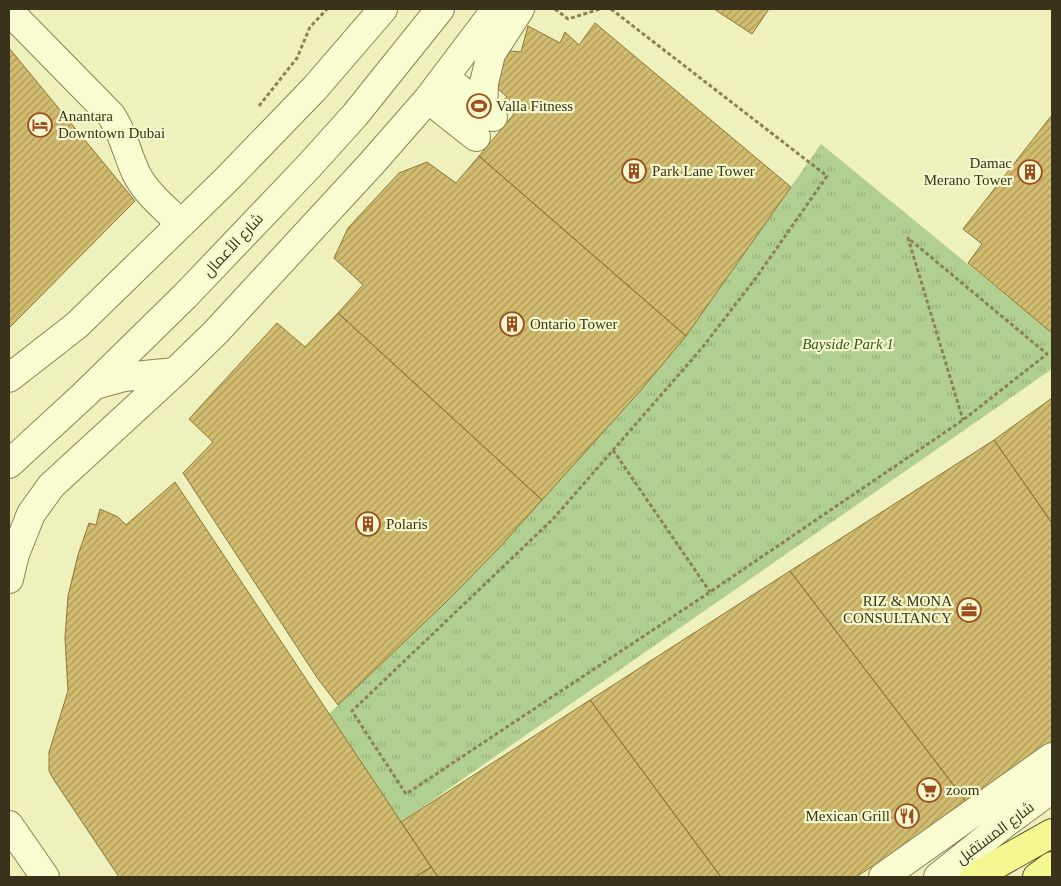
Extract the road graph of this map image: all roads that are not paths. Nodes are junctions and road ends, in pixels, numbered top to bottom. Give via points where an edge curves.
1 (383, 9) edge
2 (440, 9) edge
3 (496, 9) edge
4 (520, 9) edge
5 (9, 11) edge
6 (445, 77) junction
7 (428, 99) junction
8 (480, 123) junction
9 (181, 224) junction
10 (12, 372) edge
11 (175, 372) junction
12 (95, 385) junction
13 (9, 464) edge
14 (9, 579) edge
15 (1042, 765) edge
16 (1052, 789) edge
17 (9, 825) edge
18 (1003, 825) junction
19 (1052, 832) edge
20 (1052, 866) edge
21 (45, 877) edge
22 (883, 877) edge
23 (938, 877) edge
24 (974, 877) edge
25 (1037, 877) edge

1 - 9 street via 315,88
2 - 12 street, شارع الأعمال via 309,166
3 - 6 street
4 - 8 street via 492,54 484,83
5 - 9 street via 111,115 139,178
6 - 7 street
6 - 8 street
7 - 8 street
7 - 11 street via 216,332
9 - 10 street via 77,325
11 - 12 street
11 - 14 street via 51,486 31,514
12 - 13 street, شارع الأعمال
15 - 18 street
15 - 22 street
16 - 18 street, شارع المستقبل
17 - 21 street
18 - 23 street, شارع المستقبل
19 - 24 main road
20 - 25 main road

